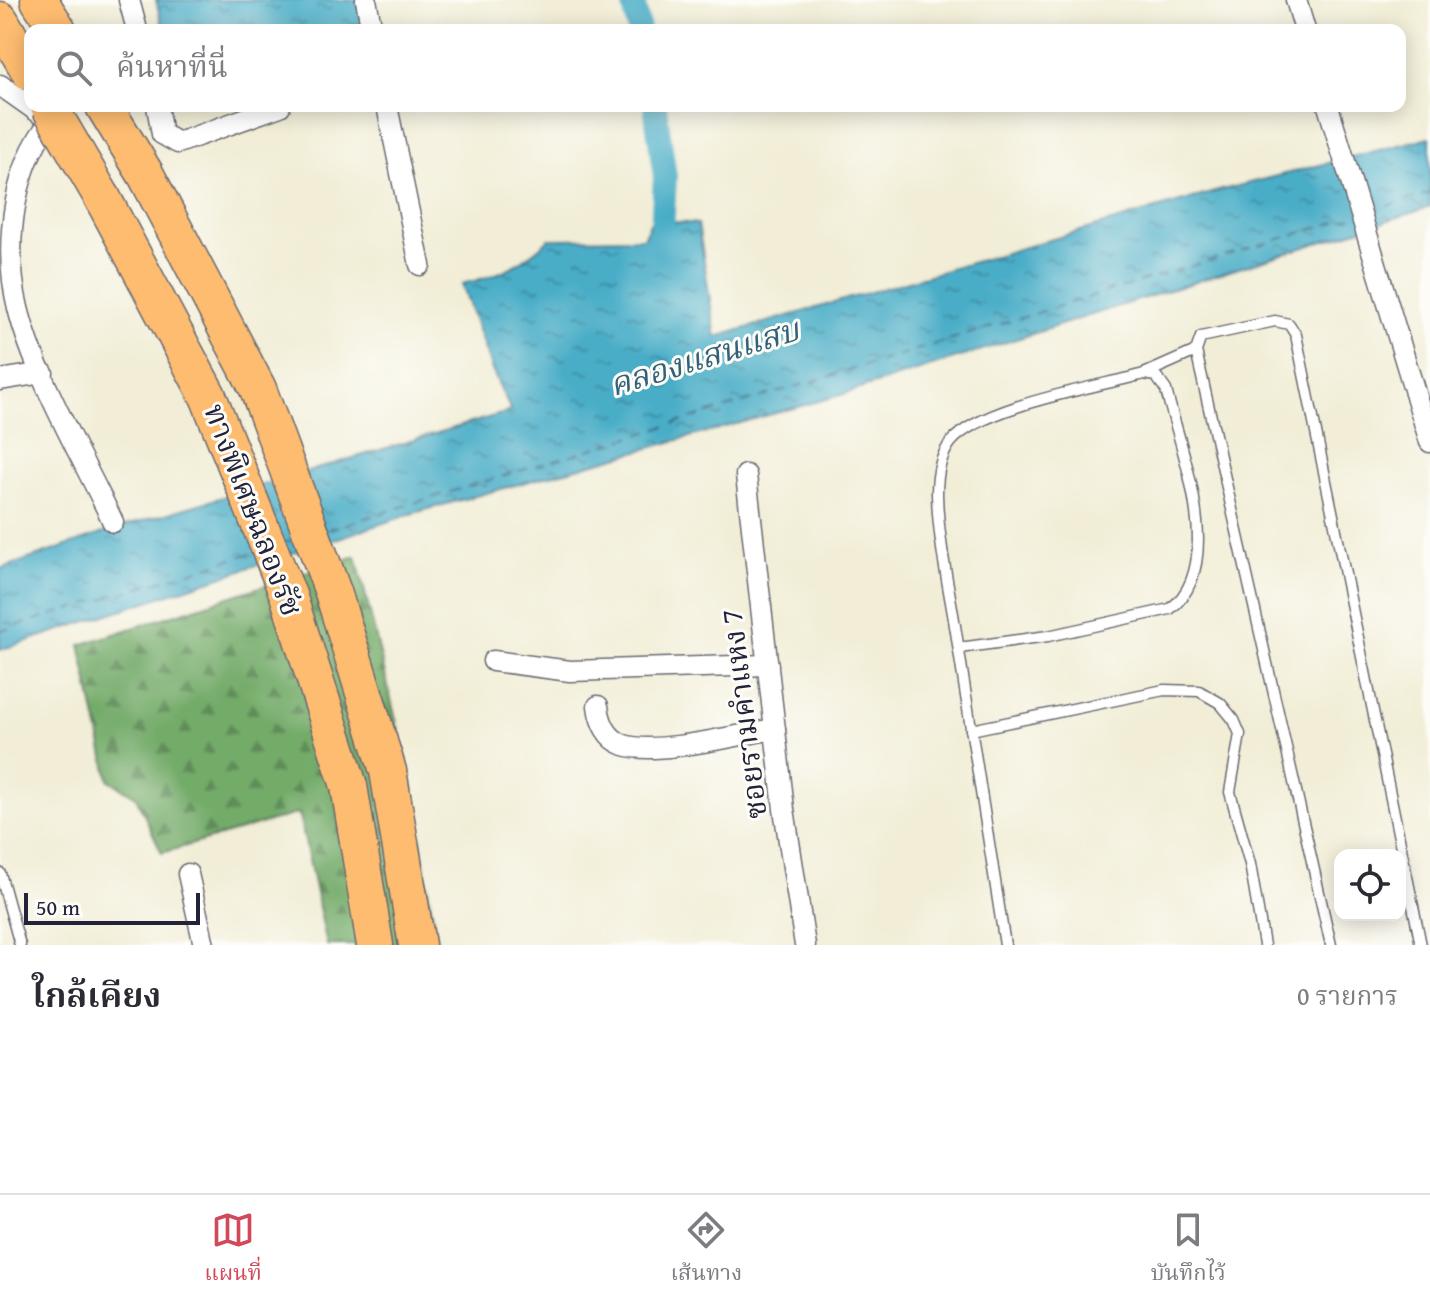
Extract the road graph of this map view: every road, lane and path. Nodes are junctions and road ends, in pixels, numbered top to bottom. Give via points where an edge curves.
1 (39, 0) edge
2 (129, 0) edge
3 (366, 0) edge
4 (1296, 0) edge
5 (0, 20) edge
6 (54, 24) edge
7 (135, 24) edge
8 (371, 24) edge
9 (1303, 24) edge
10 (24, 62) edge
11 (0, 85) edge
12 (24, 99) edge
13 (108, 112) edge
14 (158, 112) edge
15 (263, 112) edge
16 (388, 112) edge
17 (1330, 112) edge
18 (50, 114) edge
19 (420, 265) dead end
20 (1196, 351) junction
21 (43, 373) junction
22 (1144, 374) junction
23 (0, 380) edge
24 (1430, 442) edge
25 (746, 475) dead end
26 (113, 522) dead end
27 (959, 648) junction
28 (493, 661) dead end
29 (768, 665) junction
30 (598, 706) dead end
31 (775, 729) junction
32 (971, 730) junction
33 (0, 873) edge
34 (188, 874) dead end
35 (20, 945) edge
36 (204, 945) edge
37 (375, 945) edge
38 (417, 945) edge
39 (805, 945) edge
40 (1005, 945) edge
41 (1264, 945) edge
42 (1331, 945) edge
43 (1421, 945) edge

1 - 6 highway
2 - 7 street
3 - 8 street
4 - 9 street
5 - 10 highway
11 - 12 street
13 - 38 highway, ทางพิเศษฉลองรัช via 153,188 269,418 333,592 388,771
14 - 15 street via 162,134 178,143
16 - 19 street
17 - 24 street
18 - 21 street via 22,180 13,252 19,310
18 - 37 highway, ทางพิเศษฉลองรัช, bridge via 208,396 288,595 349,786
20 - 22 lane
20 - 42 lane
20 - 43 lane via 1201,337 1275,321 1289,324 1296,335
21 - 23 street
21 - 26 street
22 - 27 lane via 985,417 951,443 942,459 937,496
22 - 27 lane via 1164,384 1198,522 1200,546 1180,602 1170,609 1048,636
25 - 29 street, ซอยรามคำแหง 7
27 - 32 lane
28 - 29 street via 570,671
29 - 31 street, ซอยรามคำแหง 7
30 - 31 street via 600,724 626,746 659,747
31 - 39 street, ซอยรามคำแหง 7
32 - 40 lane
32 - 41 lane via 1164,690 1199,691 1220,703 1240,734 1230,792
33 - 35 lane
34 - 36 street

